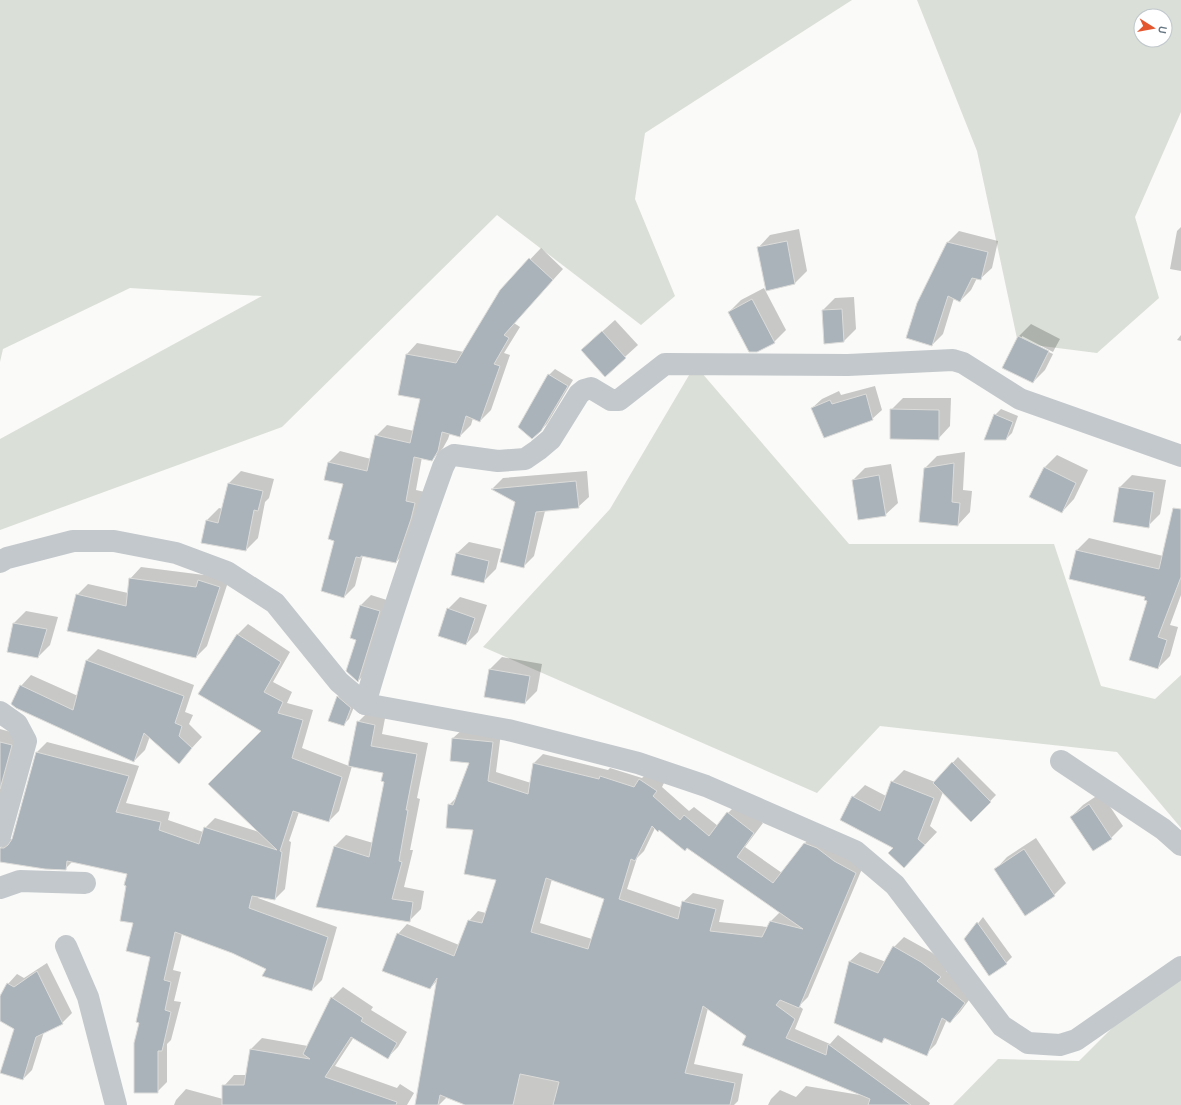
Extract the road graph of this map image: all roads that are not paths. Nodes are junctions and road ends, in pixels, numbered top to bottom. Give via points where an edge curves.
1 (1181, 456) edge
2 (0, 562) edge
3 (365, 704) junction
4 (0, 712) edge
5 (1061, 761) dead end
6 (0, 836) edge
7 (1181, 845) edge
8 (85, 883) dead end
9 (0, 888) edge
10 (66, 946) dead end
11 (1181, 967) edge
12 (116, 1105) edge

1 - 3 street via 1020,399 963,362 953,360 848,365 665,364 619,400 611,400 591,388 578,394 551,439 525,459 498,461 454,455 447,459 410,558
2 - 3 street via 73,541 114,541 176,553 227,572 275,603 338,682
3 - 11 street via 508,730 638,763 706,786 855,851 895,885 1002,1026 1028,1043 1060,1045 1076,1040
4 - 6 street via 17,724 26,741
5 - 7 street via 1162,828
8 - 9 street via 20,881
10 - 12 street via 88,997

